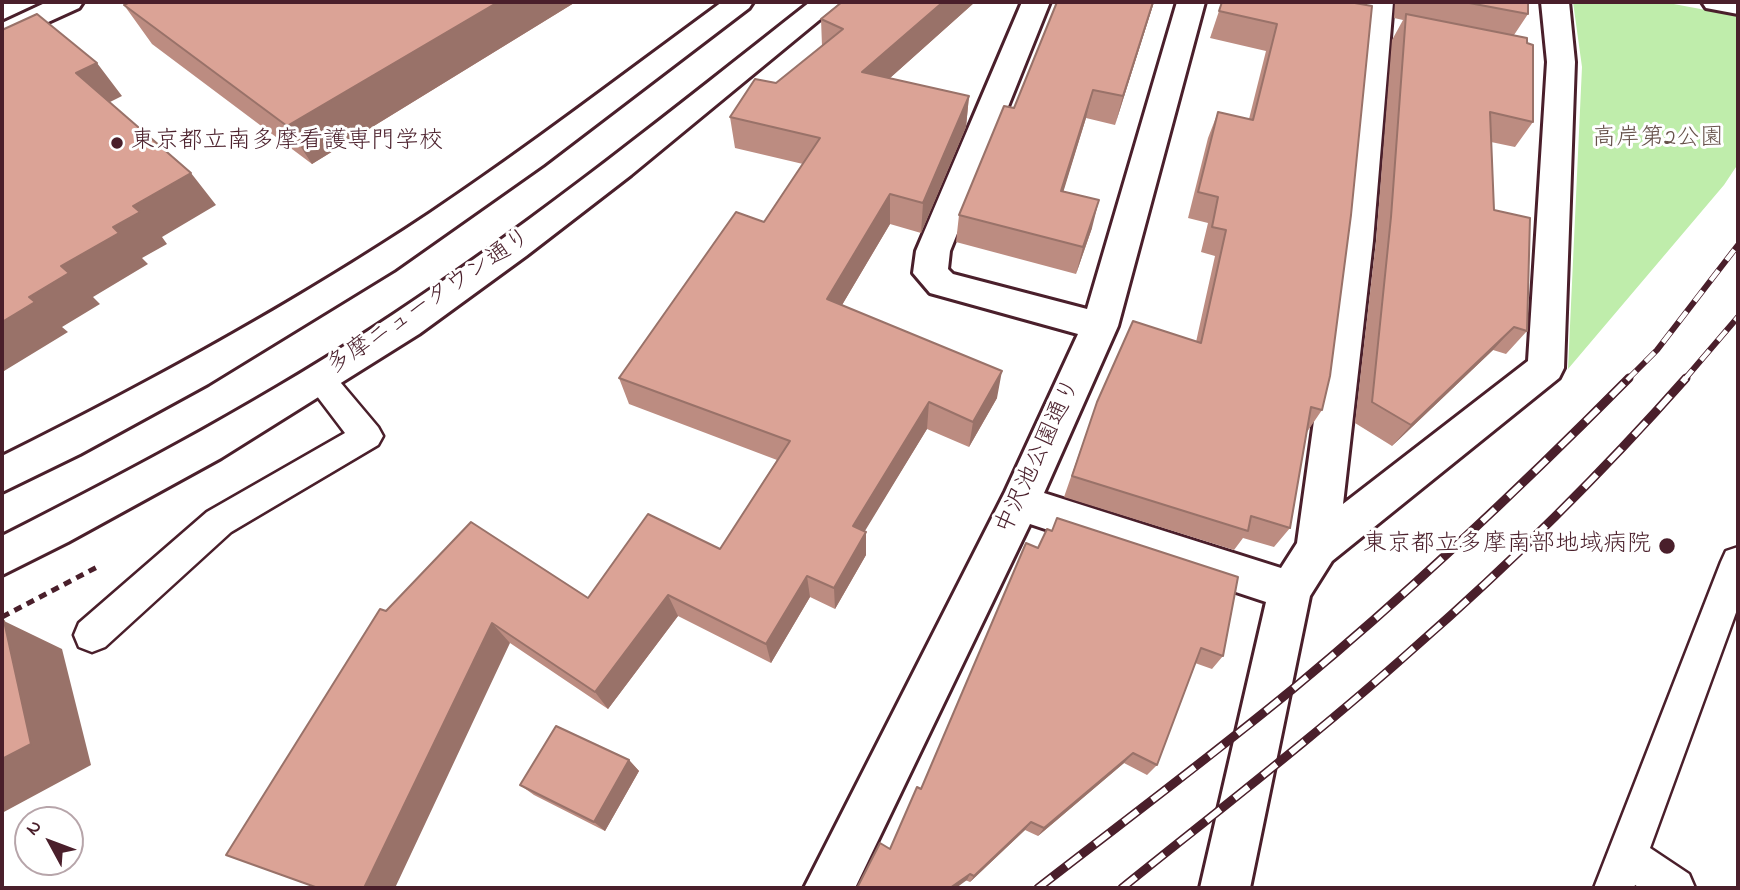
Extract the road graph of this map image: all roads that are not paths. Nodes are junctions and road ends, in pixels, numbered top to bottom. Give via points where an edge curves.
1 (69, 2) edge
2 (739, 2) edge
3 (827, 2) edge
4 (1036, 2) edge
5 (1191, 2) edge
6 (1555, 2) edge
7 (1716, 2) edge
8 (1738, 6) edge
9 (1377, 19) edge
10 (2, 34) edge
11 (601, 106) junction
12 (662, 135) junction
13 (1100, 326) junction
14 (319, 379) junction
15 (2, 475) edge
16 (1020, 503) junction
17 (1317, 548) junction
18 (2, 556) edge
19 (1736, 576) edge
20 (1290, 590) junction
21 (92, 635) dead end
22 (1621, 872) edge
23 (829, 888) edge
24 (1225, 888) edge
25 (1675, 888) edge

1 - 10 street
2 - 11 street
3 - 12 street, 多摩ニュータウン通り
4 - 13 street via 933,251 930,274 960,290
5 - 13 street, 中沢池公園通り
6 - 17 street via 1548,60 1546,368
7 - 8 street
9 - 17 street via 1356,241
11 - 12 street via 598,126 609,135 642,141
11 - 15 street via 501,180 327,296 146,401
12 - 14 street, 多摩ニュータウン通り via 440,299
13 - 16 street, 中沢池公園通り
14 - 18 street, 多摩ニュータウン通り via 123,494
14 - 21 lane via 367,436 219,522
16 - 20 street
16 - 23 street, 中沢池公園通り
17 - 20 street
19 - 22 lane
20 - 24 street
22 - 25 lane

